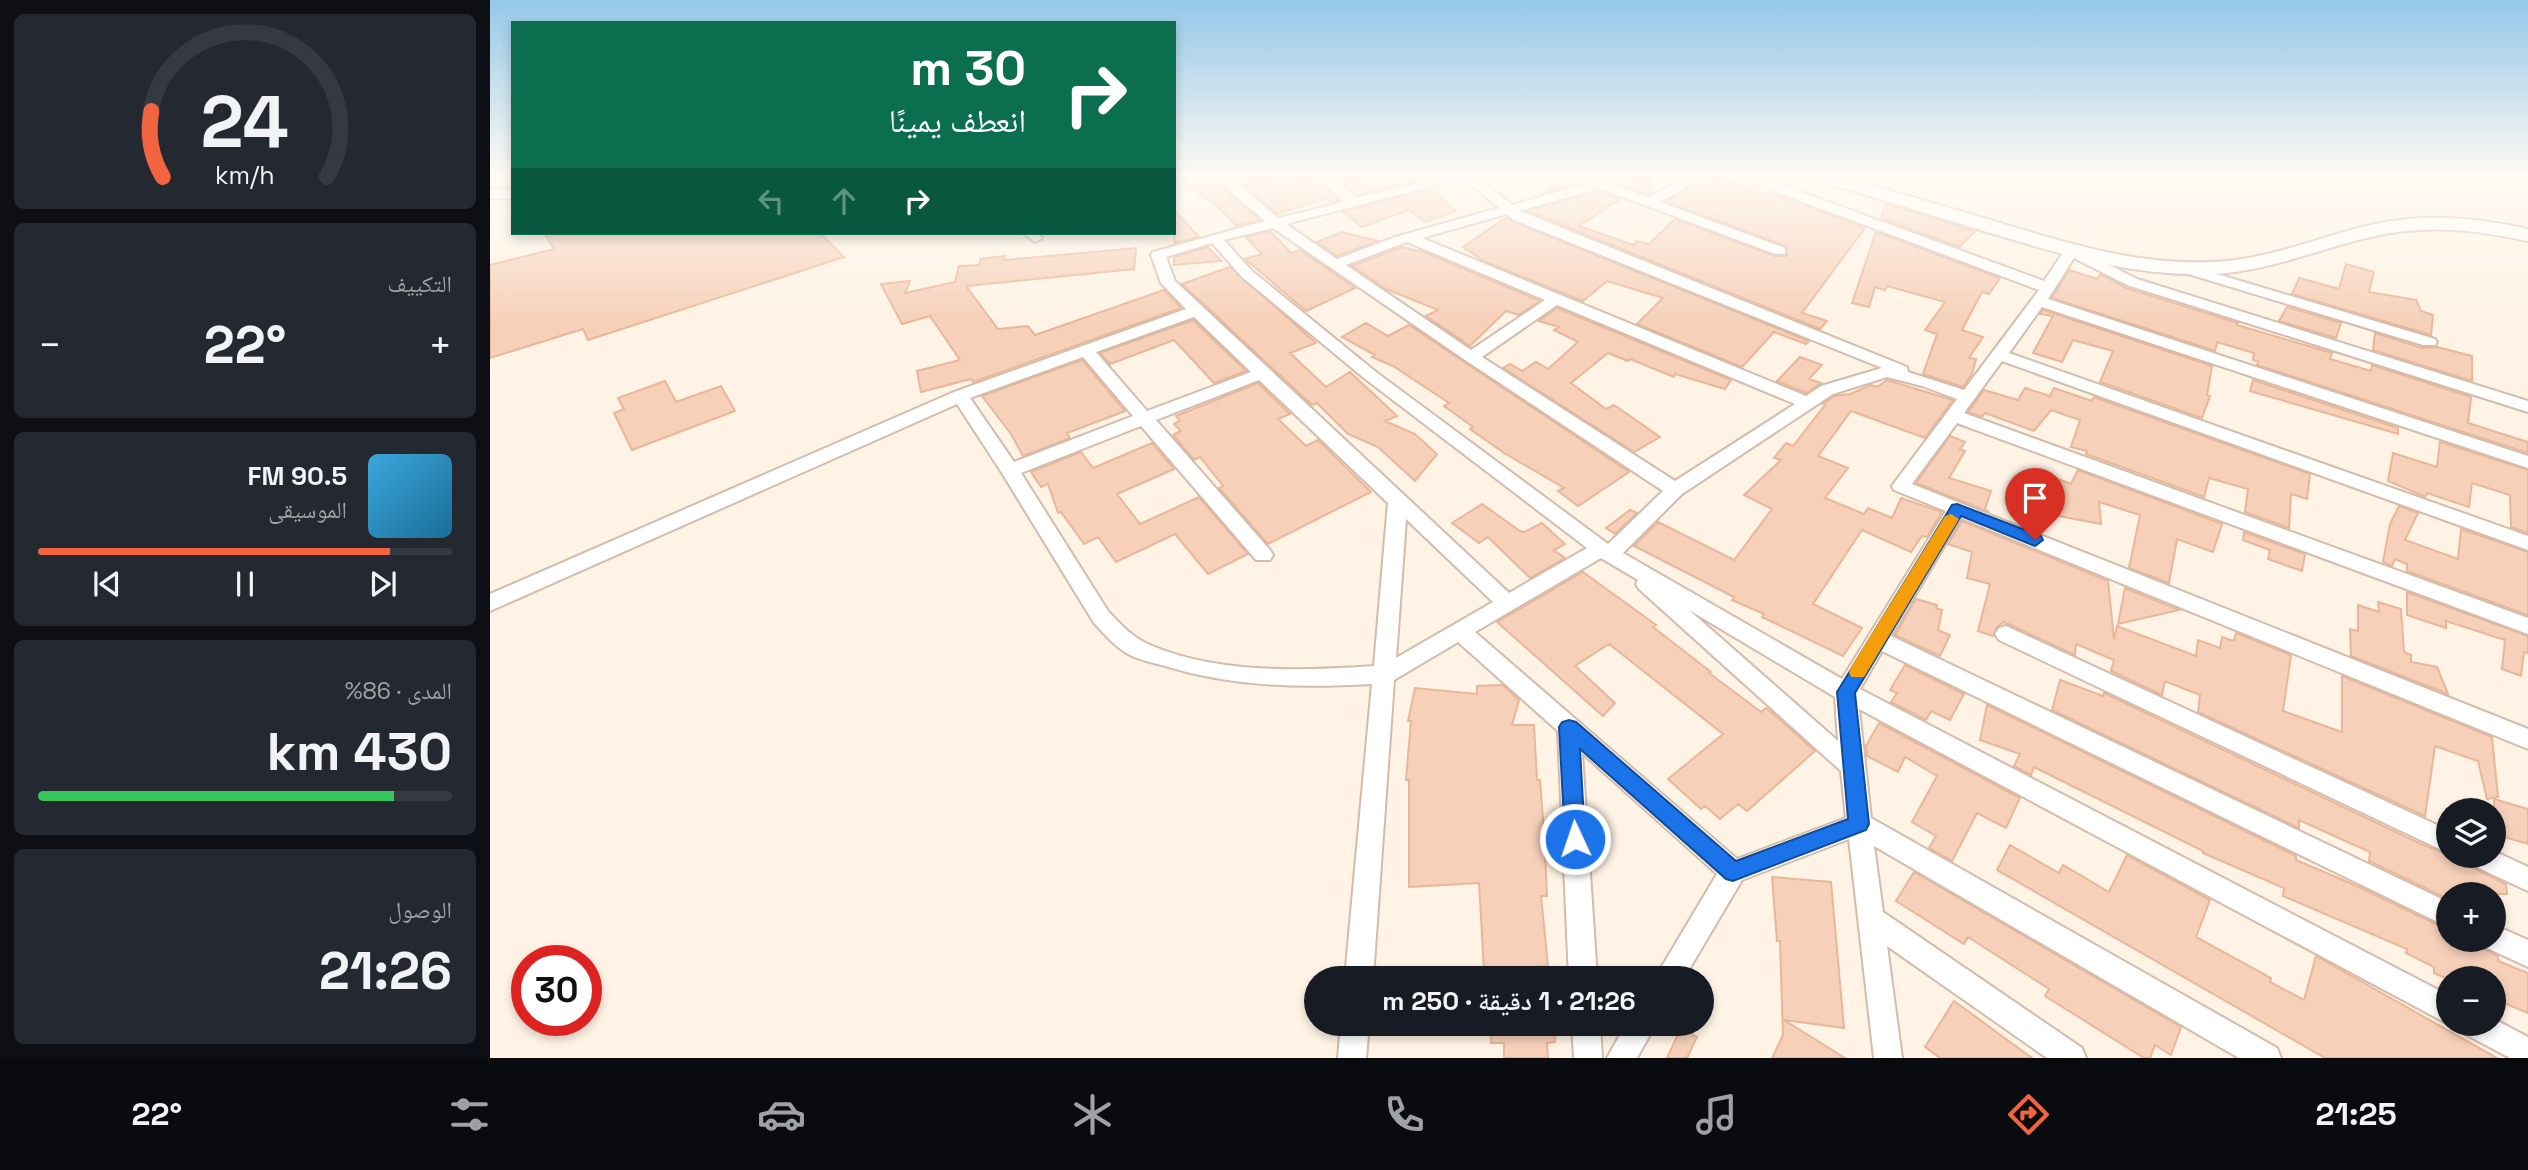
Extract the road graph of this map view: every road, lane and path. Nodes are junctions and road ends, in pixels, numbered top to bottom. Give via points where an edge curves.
1 (1262, 226) edge
2 (1280, 226) edge
3 (1451, 226) edge
4 (1542, 226) edge
5 (1714, 226) edge
6 (1873, 226) edge
7 (1989, 226) edge
8 (2400, 226) edge
9 (2487, 226) edge
10 (2528, 234) edge
11 (1215, 238) junction
12 (1409, 238) junction
13 (1780, 251) dead end
14 (2071, 251) junction
15 (1336, 264) junction
16 (2180, 267) junction
17 (2044, 294) junction
18 (1557, 298) junction
19 (1196, 311) junction
20 (2429, 342) dead end
21 (1086, 351) junction
22 (2000, 355) junction
23 (1471, 356) junction
24 (1262, 373) junction
25 (1928, 382) junction
26 (960, 396) junction
27 (1969, 398) junction
28 (1806, 402) junction
29 (2528, 407) edge
30 (1955, 416) junction
31 (1145, 418) junction
32 (2528, 462) edge
33 (1010, 470) junction
34 (1675, 490) junction
35 (1398, 500) junction
36 (1957, 509) junction
37 (2528, 543) edge
38 (1606, 551) junction
39 (1263, 555) dead end
40 (490, 603) edge
41 (1508, 604) junction
42 (2528, 626) edge
43 (1460, 631) junction
44 (2006, 634) dead end
45 (1878, 639) junction
46 (1385, 674) junction
47 (1846, 692) junction
48 (1569, 727) junction
49 (2528, 739) edge
50 (1852, 767) junction
51 (1859, 824) junction
52 (2436, 836) edge
53 (2505, 868) edge
54 (1733, 872) junction
55 (2528, 879) edge
56 (2436, 909) edge
57 (1871, 919) junction
58 (2506, 944) edge
59 (2528, 954) edge
60 (1360, 966) edge
61 (1582, 966) edge
62 (1676, 966) edge
63 (2436, 1004) edge
64 (1354, 1036) edge
65 (1587, 1036) edge
66 (1635, 1036) edge
67 (2498, 1036) edge
68 (2528, 1052) edge
69 (1352, 1058) edge
70 (1588, 1058) edge
71 (1621, 1058) edge
72 (1888, 1058) edge
73 (2072, 1058) edge
74 (2267, 1058) edge

1 - 11 street
2 - 15 street
3 - 12 street
4 - 25 street
5 - 13 street
6 - 17 street
7 - 14 main road
8 - 16 main road via 2283,258 2229,267
9 - 10 main road
11 - 19 street via 1158,256 1168,283
11 - 38 street via 1247,274 1370,375
12 - 15 street
12 - 18 street
14 - 16 main road via 2108,260
14 - 17 street
14 - 29 street via 2132,282
15 - 23 street
16 - 20 street
17 - 22 street
17 - 32 street
18 - 23 street
18 - 28 street
19 - 21 street
19 - 24 street
21 - 26 street
21 - 31 street
22 - 27 street
22 - 37 street
23 - 34 street
24 - 31 street
24 - 35 street
25 - 27 street
25 - 28 street via 1886,372 1827,390
26 - 33 street
26 - 40 street
27 - 30 street
28 - 34 street
30 - 36 street via 1901,486
30 - 42 street
31 - 33 street
31 - 39 street
33 - 46 street via 1101,617 1118,636 1142,651 1240,674 1306,679
34 - 38 street
35 - 41 street
35 - 46 street
36 - 45 street
36 - 49 street
38 - 41 street
38 - 47 street
38 - 50 street
41 - 43 street
43 - 46 street
43 - 48 street
44 - 52 street
45 - 47 street
45 - 56 street
46 - 60 street
47 - 50 street
47 - 63 street
48 - 54 street
48 - 61 street
50 - 51 street
51 - 54 street
51 - 57 street
51 - 74 street
53 - 55 street
54 - 62 street
57 - 72 street
57 - 73 street
58 - 59 street
64 - 69 street
65 - 70 street
66 - 71 street
67 - 68 street

